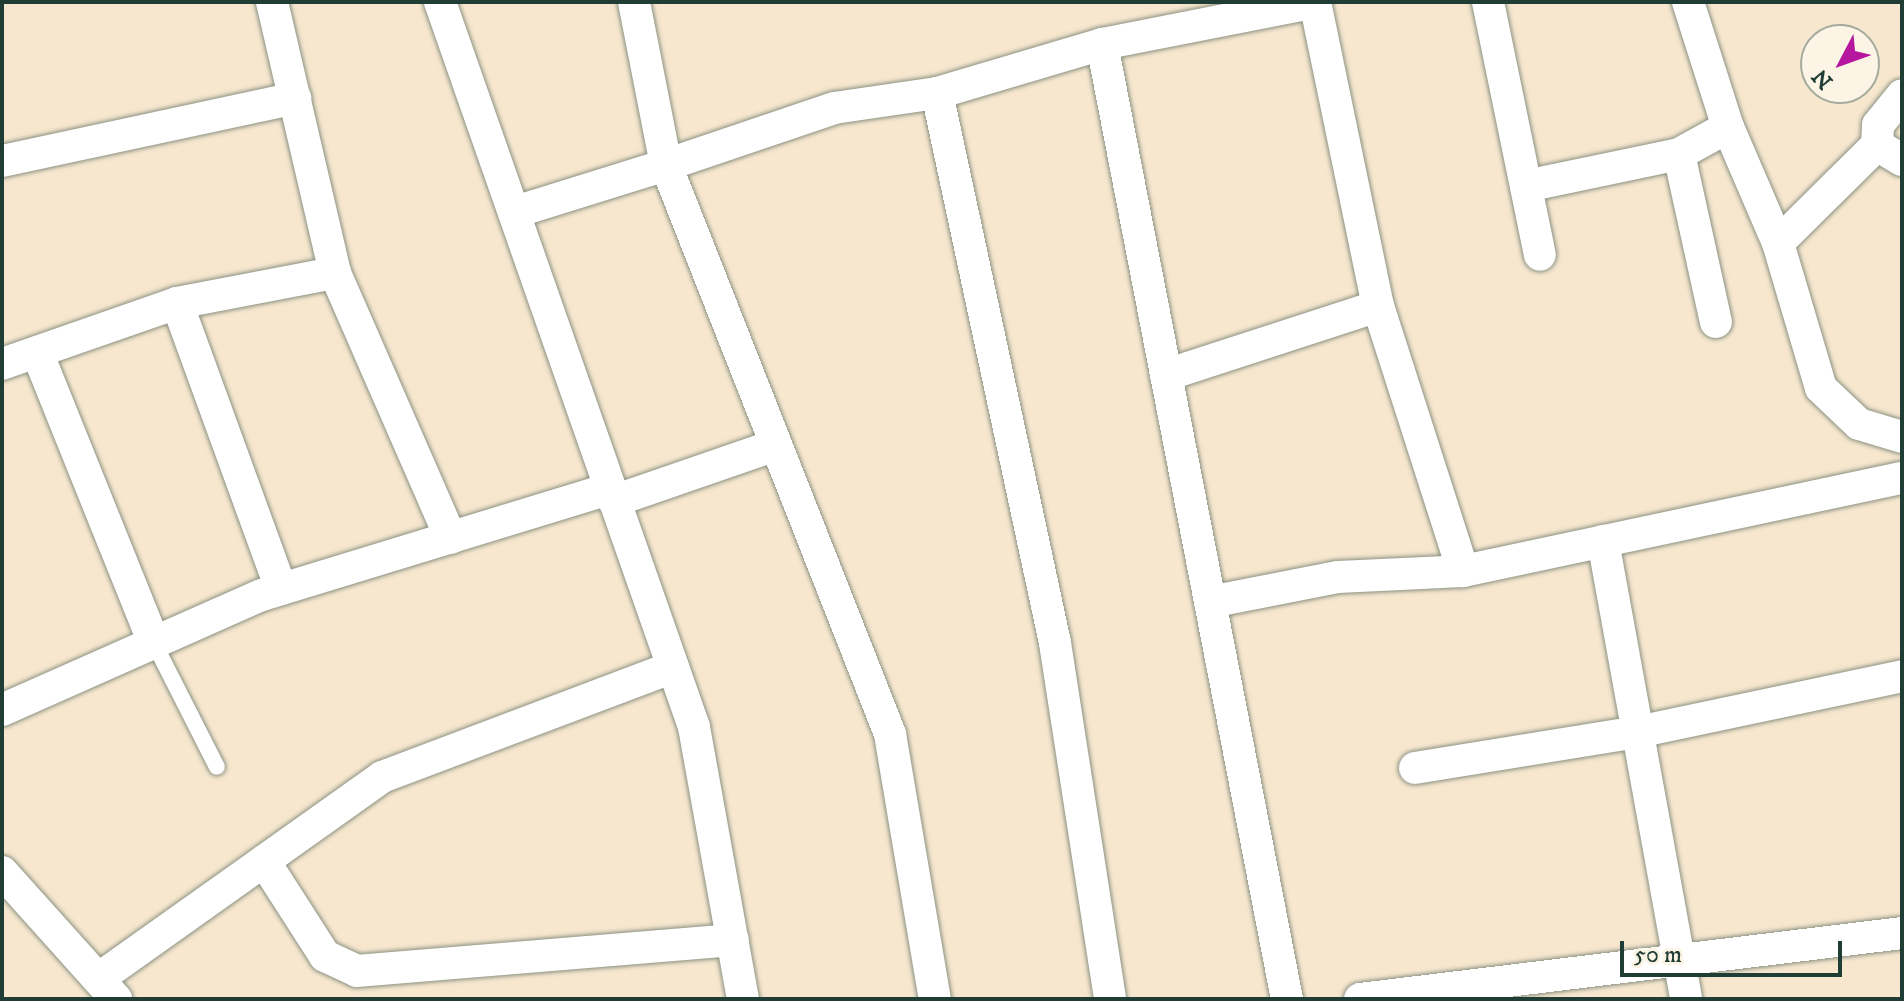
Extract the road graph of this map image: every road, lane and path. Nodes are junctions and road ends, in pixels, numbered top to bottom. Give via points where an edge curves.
1 (272, 2) edge
2 (440, 2) edge
3 (634, 2) edge
4 (1315, 2) edge
5 (1488, 2) edge
6 (1688, 2) edge
7 (1102, 44) junction
8 (937, 93) junction
9 (1902, 95) edge
10 (295, 98) junction
11 (1728, 127) junction
12 (1889, 152) edge
13 (1679, 154) junction
14 (2, 161) edge
15 (666, 165) junction
16 (1526, 186) junction
17 (515, 212) junction
18 (1778, 243) junction
19 (1540, 255) dead end
20 (335, 273) junction
21 (177, 303) junction
22 (1378, 306) junction
23 (1716, 322) dead end
24 (37, 352) junction
25 (2, 364) edge
26 (1166, 375) junction
27 (1902, 437) edge
28 (773, 446) junction
29 (1902, 478) edge
30 (612, 495) junction
31 (451, 538) junction
32 (1603, 541) junction
33 (1463, 571) junction
34 (281, 589) junction
35 (1210, 602) junction
36 (153, 641) junction
37 (673, 667) junction
38 (1902, 676) edge
39 (2, 710) edge
40 (1637, 732) junction
41 (217, 767) dead end
42 (1415, 768) dead end
43 (264, 861) junction
44 (2, 872) edge
45 (1902, 933) edge
46 (733, 940) junction
47 (1676, 958) junction
48 (107, 989) edge
49 (743, 999) edge
50 (935, 999) edge
51 (1110, 999) edge
52 (1287, 999) edge
53 (1360, 999) edge
54 (1686, 999) edge

1 - 10 street
2 - 17 street
3 - 15 street
4 - 7 street
4 - 22 street
5 - 16 street
6 - 11 street
7 - 8 street
7 - 26 street
8 - 15 street via 834,108
8 - 51 street via 1055,643
9 - 12 street via 1878,125
10 - 14 street
10 - 20 street
11 - 13 street
11 - 18 street
12 - 18 street
13 - 16 street
13 - 23 street
15 - 17 street
15 - 28 street
16 - 19 street
17 - 30 street
18 - 27 street via 1821,388 1859,424
20 - 21 street
20 - 31 street
21 - 24 street
21 - 34 street
22 - 26 street
22 - 33 street
24 - 25 street
24 - 36 street
26 - 35 street
28 - 30 street
28 - 50 street via 890,734
29 - 32 street
30 - 31 street
30 - 37 street
31 - 34 street
32 - 33 street
32 - 40 street
33 - 35 street via 1338,577
34 - 36 street
35 - 52 street
36 - 39 street
36 - 41 lane
37 - 43 street via 382,777
37 - 46 street via 694,727
38 - 40 street
40 - 42 street
40 - 47 street
43 - 46 street via 325,956 357,971
43 - 48 street
44 - 48 street
45 - 47 street
46 - 49 street
47 - 53 street
47 - 54 street

